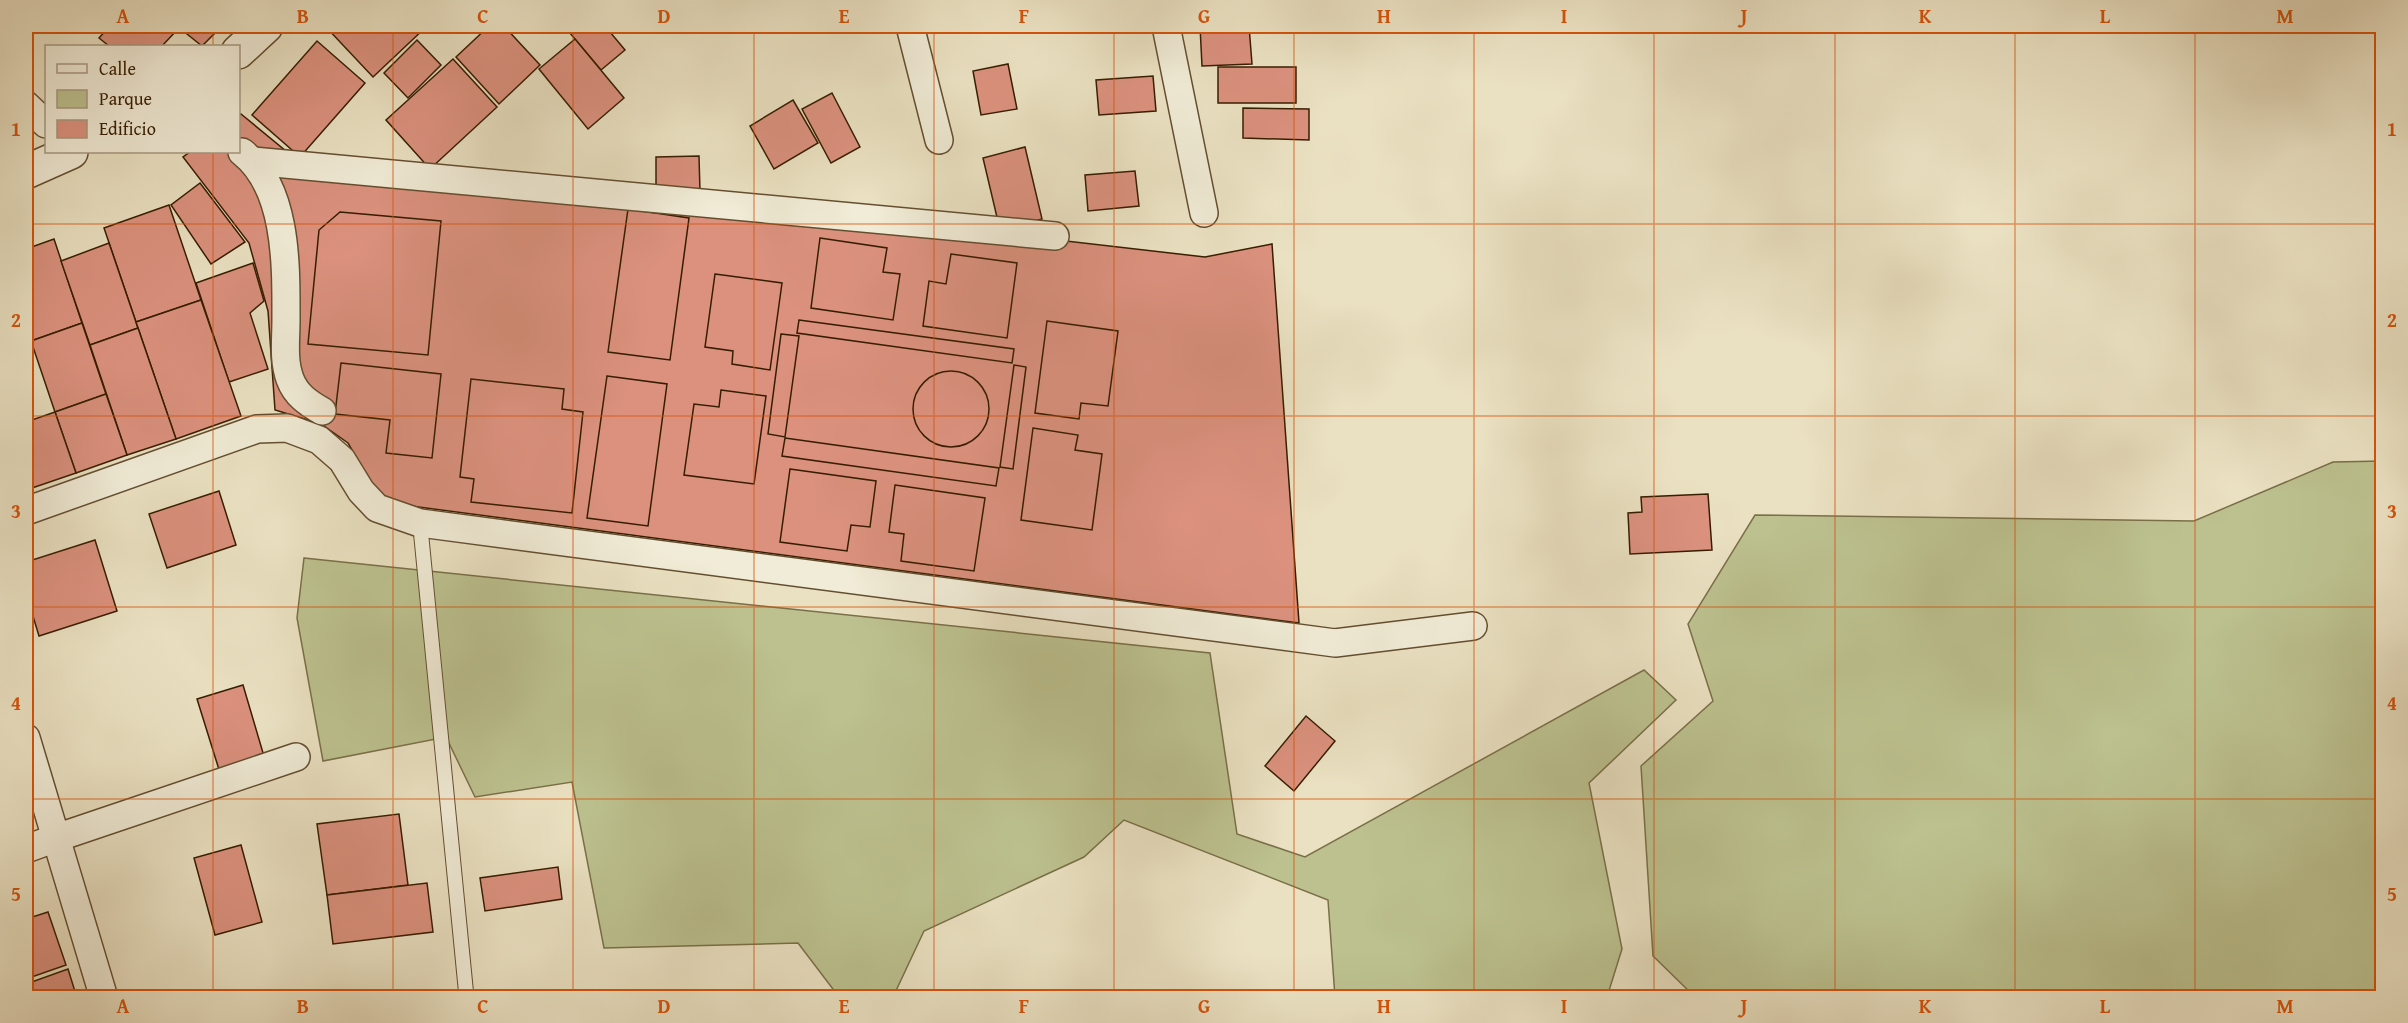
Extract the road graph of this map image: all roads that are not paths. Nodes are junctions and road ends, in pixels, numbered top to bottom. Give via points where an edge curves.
1 (266, 26) edge
2 (910, 26) edge
3 (1166, 26) edge
4 (240, 50) edge
5 (26, 105) edge
6 (45, 123) edge
7 (939, 140) dead end
8 (69, 153) edge
9 (246, 155) edge
10 (26, 172) edge
11 (1204, 213) dead end
12 (1055, 236) dead end
13 (322, 411) dead end
14 (26, 511) edge
15 (420, 523) junction
16 (1473, 626) dead end
17 (26, 738) edge
18 (296, 757) dead end
19 (56, 838) junction
20 (26, 849) edge
21 (466, 992) dead end
22 (104, 998) edge

1 - 4 street
2 - 7 street
3 - 11 street
5 - 6 street
8 - 10 street
9 - 12 street
9 - 13 street via 273,199 284,244 285,362 303,400
14 - 15 street via 257,429 287,428 319,440 342,460 377,508
15 - 16 street via 1335,643
15 - 21 lane
17 - 19 street
18 - 19 street
19 - 20 street
19 - 22 street

